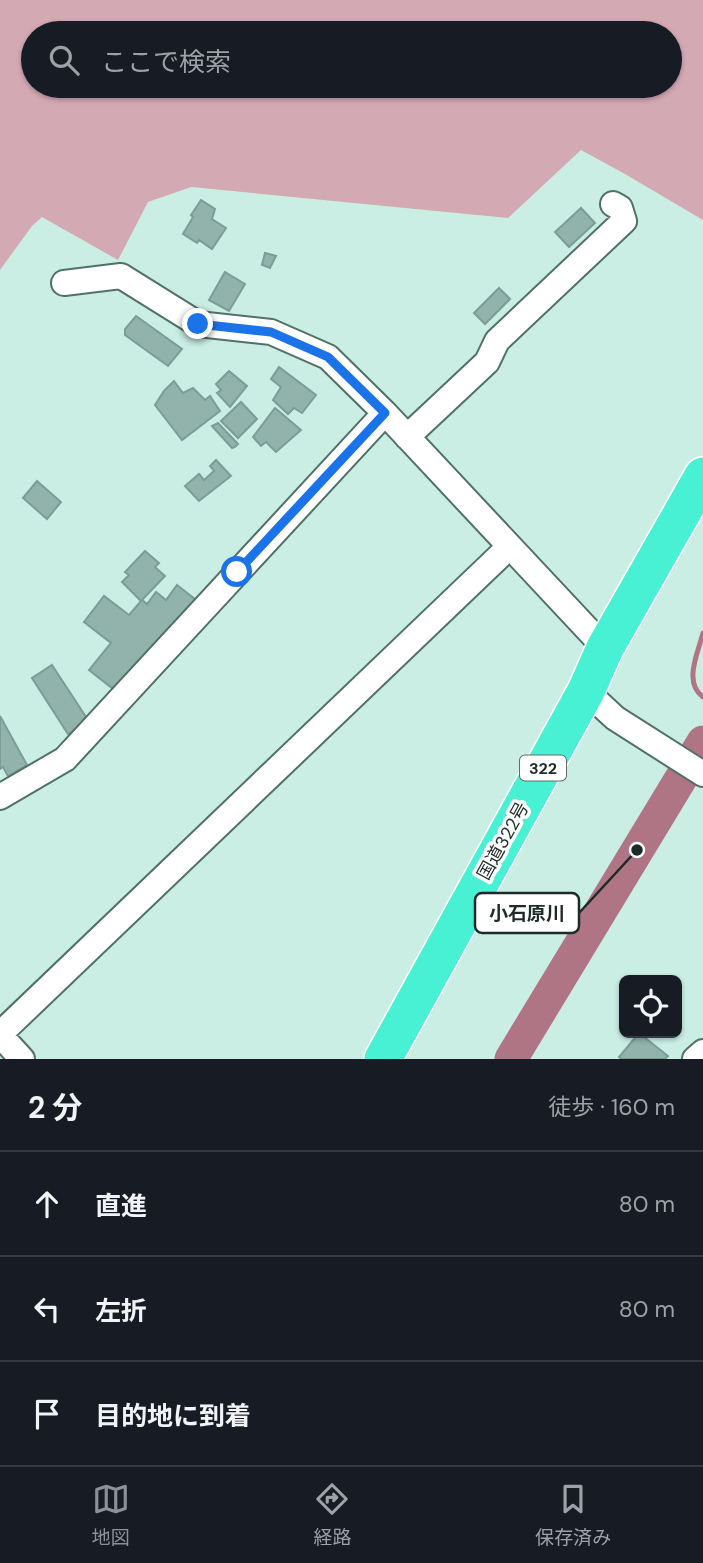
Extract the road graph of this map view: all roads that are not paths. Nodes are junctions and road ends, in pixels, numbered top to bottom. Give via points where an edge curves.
1 (612, 204) dead end
2 (64, 283) dead end
3 (385, 413) junction
4 (407, 437) junction
5 (703, 477) edge
6 (509, 547) junction
7 (605, 648) junction
8 (586, 691) junction
9 (703, 774) edge
10 (0, 797) edge
11 (0, 1035) edge
12 (703, 1052) edge
13 (22, 1059) edge
14 (383, 1059) edge
15 (695, 1059) edge

1 - 4 street via 620,208 624,221 497,341 487,362
2 - 3 street via 121,276 198,324 271,332 328,357
3 - 4 street
3 - 10 street via 65,759
4 - 6 street
5 - 7 highway, 国道322号 / 322
6 - 7 street
6 - 11 street
7 - 8 highway, 国道322号 / 322
8 - 9 street via 615,718
8 - 14 highway, 国道322号 / 322
11 - 13 street
12 - 15 street

